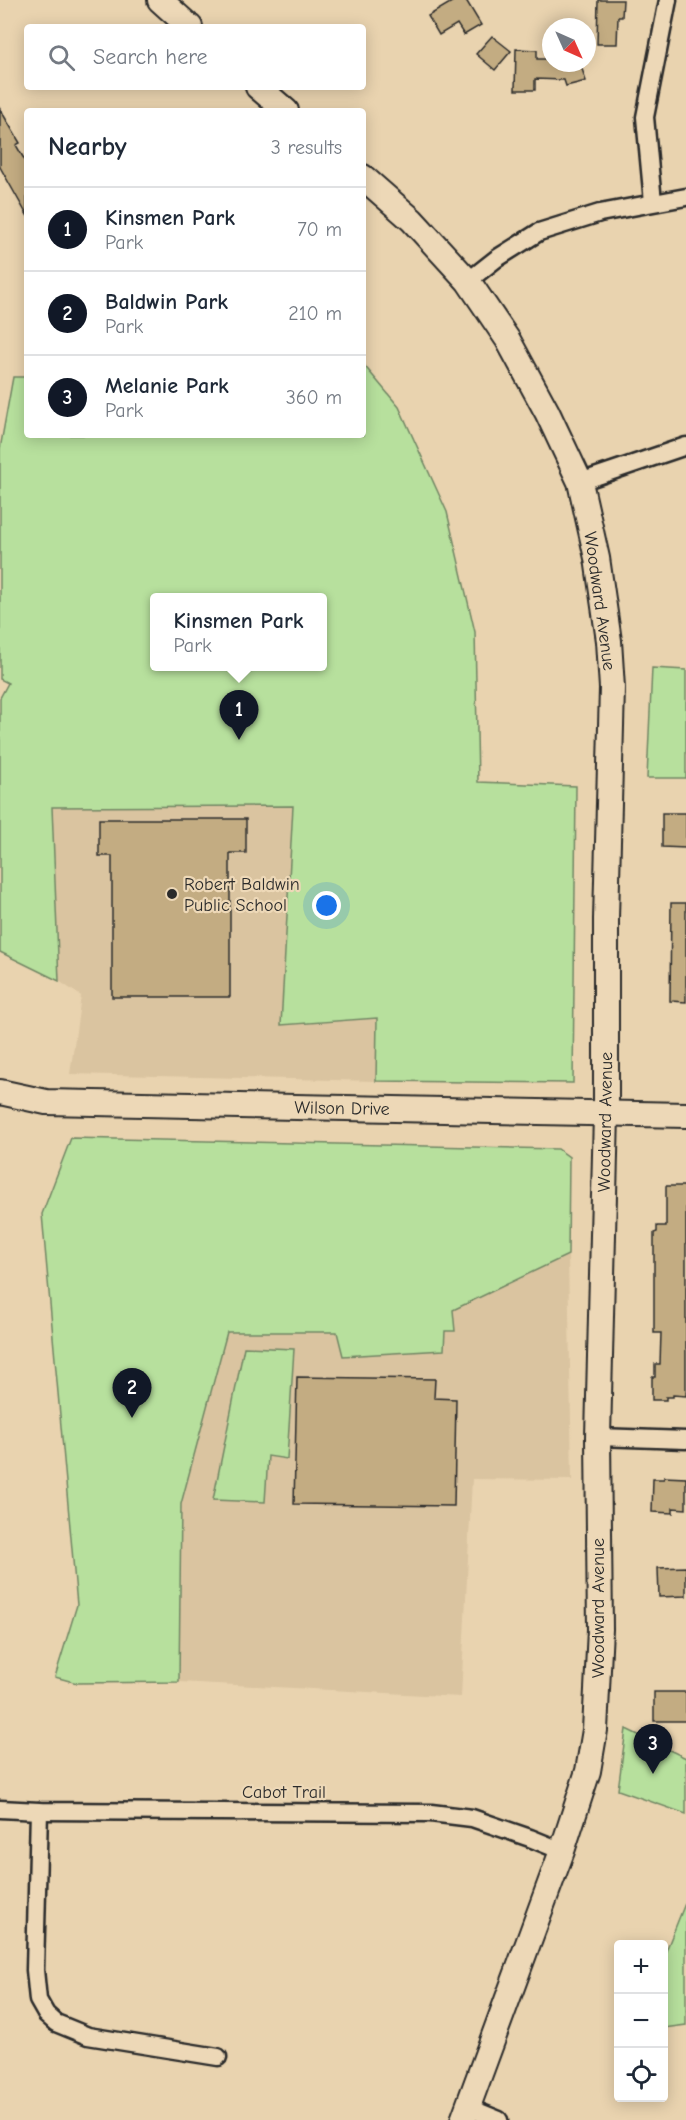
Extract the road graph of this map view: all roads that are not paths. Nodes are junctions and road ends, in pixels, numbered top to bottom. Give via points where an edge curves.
1 (668, 0) edge
2 (162, 1) edge
3 (187, 24) edge
4 (262, 90) edge
5 (282, 108) edge
6 (366, 180) edge
7 (686, 197) edge
8 (653, 202) junction
9 (468, 281) junction
10 (686, 446) edge
11 (580, 482) junction
12 (0, 1092) edge
13 (606, 1114) junction
14 (686, 1115) edge
15 (598, 1437) junction
16 (686, 1440) edge
17 (0, 1809) edge
18 (39, 1811) junction
19 (562, 1851) junction
20 (218, 2057) dead end
21 (465, 2114) edge
22 (499, 2120) edge

1 - 8 street via 645,117
2 - 3 street
4 - 5 street
6 - 9 street, Woodward Avenue via 412,220
7 - 8 street
8 - 9 street via 538,232
9 - 11 street, Woodward Avenue via 508,340
10 - 11 street
11 - 13 street, Woodward Avenue via 597,558 612,687
12 - 13 street, Wilson Drive via 46,1102
13 - 14 street, Wilson Drive
13 - 15 street, Woodward Avenue
15 - 16 street
15 - 19 street, Woodward Avenue via 597,1706 588,1771
17 - 18 street, Cabot Trail
18 - 19 street, Cabot Trail via 431,1813 472,1818
18 - 20 street via 35,1970 38,2000 46,2014 56,2024 88,2036
19 - 21 street, Woodward Avenue
21 - 22 street

